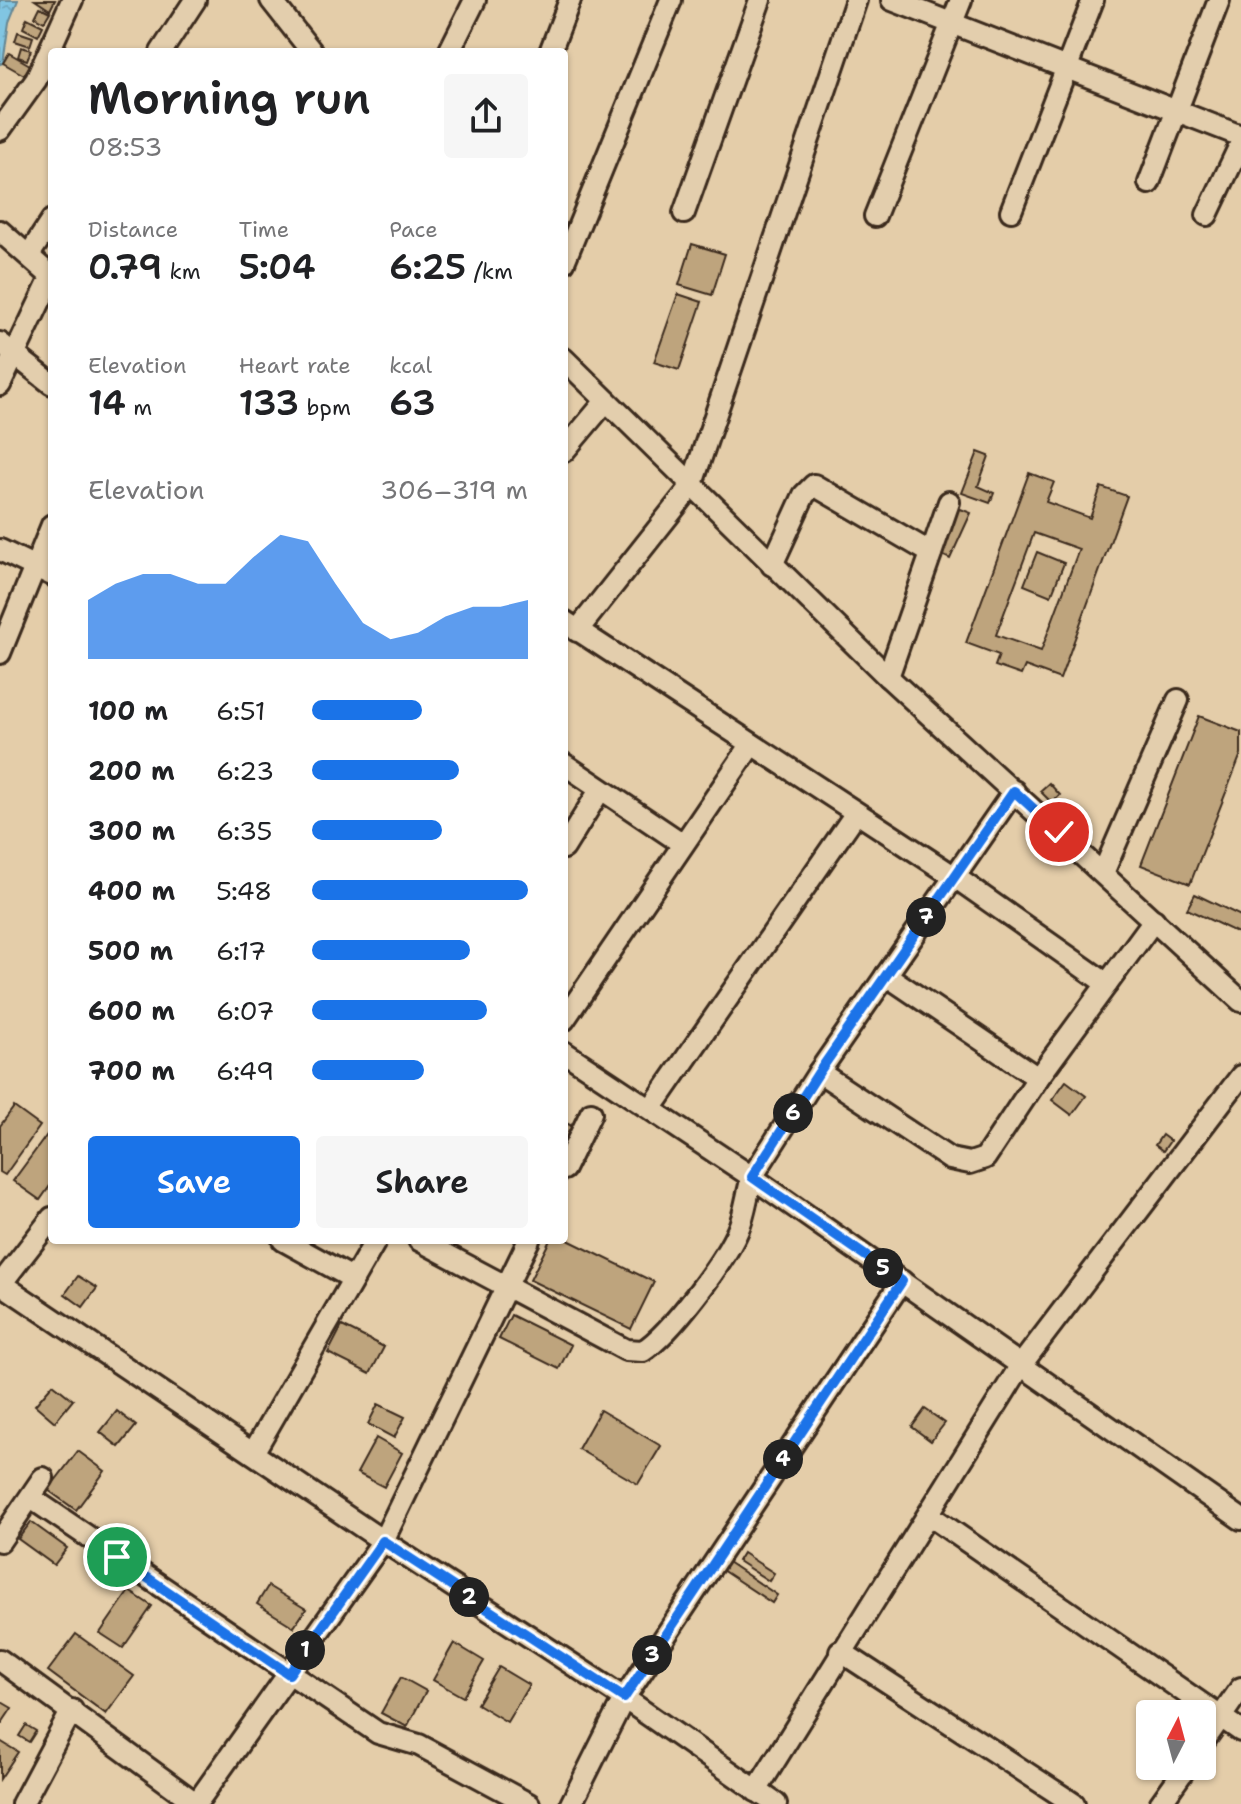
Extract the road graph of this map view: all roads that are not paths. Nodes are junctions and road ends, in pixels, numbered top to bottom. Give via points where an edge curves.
1 (72, 0) edge
2 (195, 0) edge
3 (271, 0) edge
4 (475, 0) edge
5 (570, 0) edge
6 (671, 0) edge
7 (760, 0) edge
8 (856, 0) edge
9 (892, 0) edge
10 (961, 0) edge
11 (1093, 0) edge
12 (1219, 0) edge
13 (952, 23) junction
14 (50, 48) edge
15 (164, 48) edge
16 (307, 48) edge
17 (451, 48) edge
18 (552, 48) edge
19 (48, 53) edge
20 (1067, 68) junction
21 (1177, 111) junction
22 (0, 130) edge
23 (1241, 136) edge
24 (1241, 143) edge
25 (1149, 183) dead end
26 (1011, 211) dead end
27 (684, 213) dead end
28 (1207, 215) dead end
29 (875, 216) dead end
30 (48, 226) edge
31 (0, 231) edge
32 (568, 252) edge
33 (29, 255) junction
34 (48, 284) edge
35 (48, 290) edge
36 (8, 348) edge
37 (568, 363) edge
38 (48, 381) edge
39 (0, 385) edge
40 (606, 401) junction
41 (568, 446) edge
42 (691, 487) junction
43 (949, 502) dead end
44 (48, 534) edge
45 (0, 550) edge
46 (931, 553) junction
47 (34, 564) junction
48 (772, 565) junction
49 (48, 573) edge
50 (570, 626) edge
51 (0, 653) edge
52 (888, 677) junction
53 (1178, 700) dead end
54 (751, 745) junction
55 (568, 767) edge
56 (600, 790) junction
57 (1014, 791) junction
58 (856, 813) junction
59 (568, 842) edge
60 (683, 844) junction
61 (1103, 873) junction
62 (955, 877) junction
63 (1154, 920) junction
64 (886, 975) junction
65 (1107, 984) junction
66 (1241, 1001) edge
67 (568, 1014) edge
68 (568, 1055) edge
69 (819, 1072) junction
70 (1241, 1076) edge
71 (1038, 1078) junction
72 (651, 1109) junction
73 (591, 1113) dead end
74 (568, 1161) edge
75 (752, 1177) junction
76 (48, 1223) edge
77 (290, 1244) edge
78 (373, 1244) edge
79 (426, 1244) edge
80 (527, 1244) edge
81 (352, 1278) junction
82 (902, 1281) junction
83 (0, 1284) edge
84 (506, 1287) junction
85 (1021, 1365) junction
86 (253, 1453) junction
87 (43, 1478) dead end
88 (31, 1498) junction
89 (929, 1515) junction
90 (1241, 1519) edge
91 (0, 1541) edge
92 (383, 1541) junction
93 (840, 1651) junction
94 (0, 1660) edge
95 (289, 1674) junction
96 (1241, 1688) edge
97 (624, 1698) junction
98 (72, 1710) junction
99 (1221, 1718) junction
100 (1216, 1725) edge
101 (1241, 1731) edge
102 (1177, 1780) edge
103 (756, 1791) junction
104 (22, 1804) edge
105 (197, 1804) edge
106 (529, 1804) edge
107 (571, 1804) edge
108 (776, 1804) edge
109 (1074, 1804) edge
110 (1160, 1804) edge

1 - 14 street
2 - 15 street
3 - 16 street
4 - 17 street
5 - 18 street
6 - 32 street
7 - 27 street
8 - 42 street
9 - 13 street
10 - 13 street
11 - 20 street
12 - 21 street
13 - 20 street
13 - 29 street
19 - 22 street
20 - 21 street
20 - 26 street
21 - 23 street
21 - 25 street
24 - 28 street
30 - 33 street
31 - 33 street
33 - 34 street
35 - 36 street
36 - 38 street
36 - 39 street
37 - 40 street
40 - 41 street
40 - 42 street
42 - 48 street
42 - 50 street
43 - 46 street
44 - 47 street
45 - 47 street
46 - 48 street via 814,485 804,495
46 - 52 street
47 - 49 street
47 - 51 street
48 - 52 street
50 - 54 street
52 - 57 street
53 - 61 street
54 - 58 street
54 - 60 street
55 - 56 street
56 - 59 street
56 - 60 street
57 - 61 street
57 - 62 street
58 - 62 street
58 - 72 street
60 - 67 street
61 - 63 street
62 - 64 street
62 - 65 street
63 - 65 street
63 - 66 street
64 - 69 street
64 - 71 street
65 - 71 street
68 - 72 street
69 - 71 street via 950,1159 970,1163 985,1158
69 - 75 street
70 - 85 street
72 - 75 street
73 - 74 street
75 - 82 street
75 - 84 street via 729,1249 666,1331 643,1351 626,1350
76 - 83 street
77 - 81 street
78 - 81 street
79 - 84 street
80 - 84 street
81 - 86 street
82 - 85 street
82 - 97 street
83 - 86 street
84 - 92 street
85 - 89 street
85 - 90 street
86 - 92 street
87 - 88 street
88 - 91 street
88 - 95 street
89 - 93 street
89 - 99 street
92 - 95 street
92 - 97 street
93 - 103 street
93 - 109 street
94 - 98 street
95 - 105 street
95 - 106 street via 378,1733 419,1745
96 - 99 street
97 - 103 street
97 - 107 street
98 - 104 street
98 - 105 street
99 - 100 street
99 - 101 street
102 - 110 street
103 - 108 street

